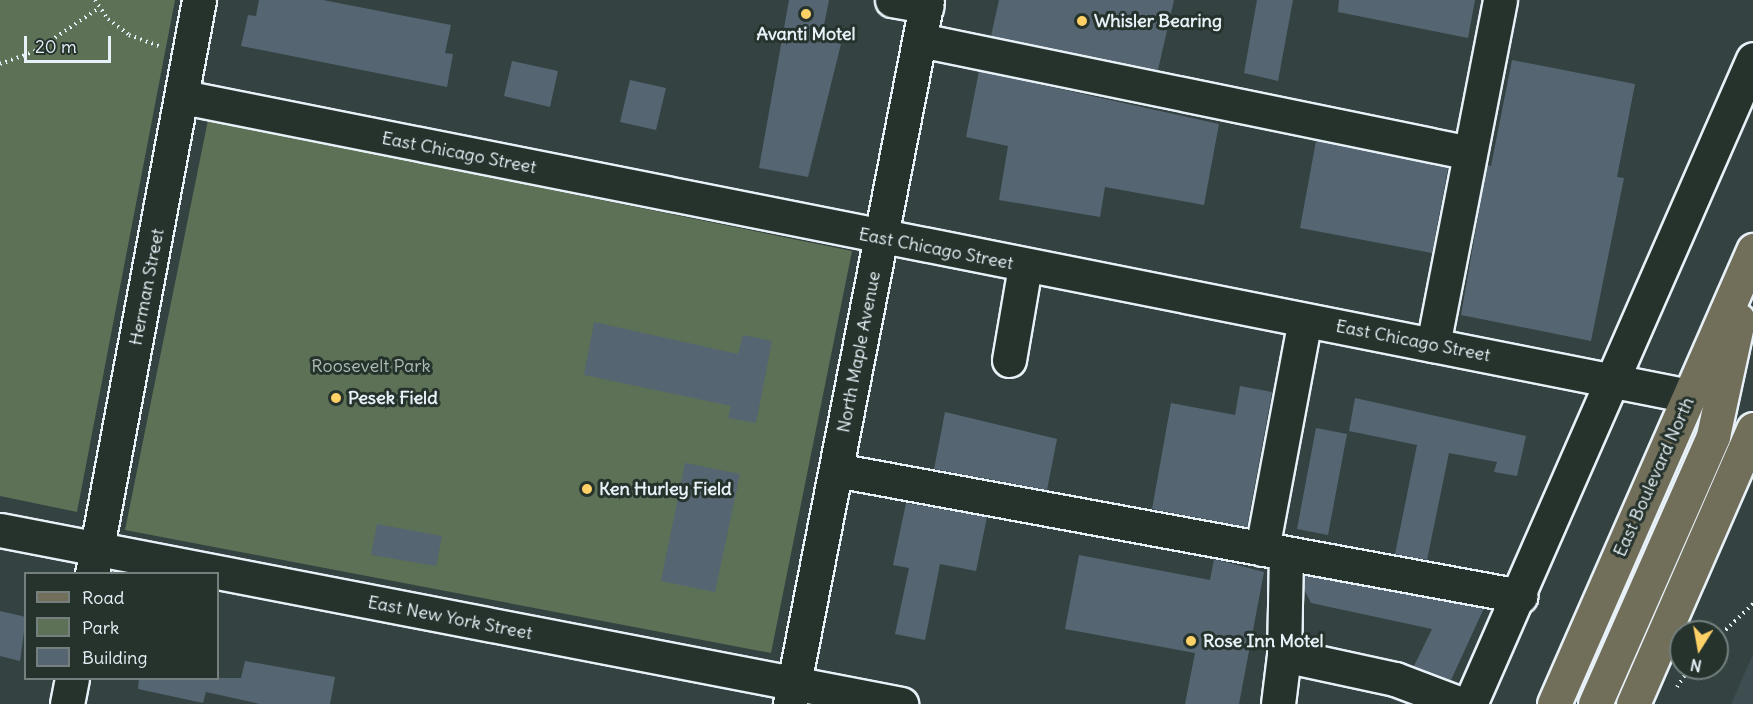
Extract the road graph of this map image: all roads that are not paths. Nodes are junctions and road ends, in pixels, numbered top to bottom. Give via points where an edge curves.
1 (199, 0) edge
2 (892, 0) edge
3 (1500, 0) edge
4 (927, 3) edge
5 (920, 40) junction
6 (1753, 59) edge
7 (183, 97) junction
8 (1470, 153) junction
9 (882, 238) junction
10 (1752, 252) edge
11 (1025, 266) junction
12 (1305, 320) junction
13 (1433, 345) junction
14 (1009, 360) dead end
15 (1611, 379) junction
16 (1689, 396) junction
17 (1753, 429) edge
18 (836, 470) junction
19 (0, 530) edge
20 (1274, 551) junction
21 (95, 562) edge
22 (148, 572) edge
23 (219, 585) edge
24 (1520, 596) junction
25 (1284, 655) junction
26 (72, 680) edge
27 (792, 694) edge
28 (1638, 699) edge
29 (67, 704) edge
30 (901, 704) edge
31 (1278, 704) edge
32 (1461, 704) edge
33 (1470, 704) edge
34 (1554, 704) edge
35 (1595, 704) edge

1 - 7 street, Herman Street
2 - 4 street
3 - 8 street
4 - 5 street, North Maple Avenue
5 - 8 street
5 - 9 street, North Maple Avenue
6 - 15 street
7 - 9 street, East Chicago Street
7 - 21 street, Herman Street
8 - 13 street
9 - 11 street, East Chicago Street
9 - 18 street, North Maple Avenue
10 - 16 main road, East Boulevard North
10 - 35 main road via 1713,436
11 - 12 street, East Chicago Street
11 - 14 street
12 - 13 street, East Chicago Street
12 - 20 street
13 - 15 street, East Chicago Street
15 - 16 street, East Chicago Street
15 - 24 street
16 - 34 main road, East Boulevard North
17 - 28 main road
18 - 20 street
18 - 27 street, North Maple Avenue
19 - 21 street, East New York Street
20 - 24 street
20 - 25 street
21 - 22 street, East New York Street
23 - 27 street, East New York Street
24 - 33 street
25 - 31 street
25 - 32 street via 1395,678
26 - 29 street
27 - 30 street, East New York Street

